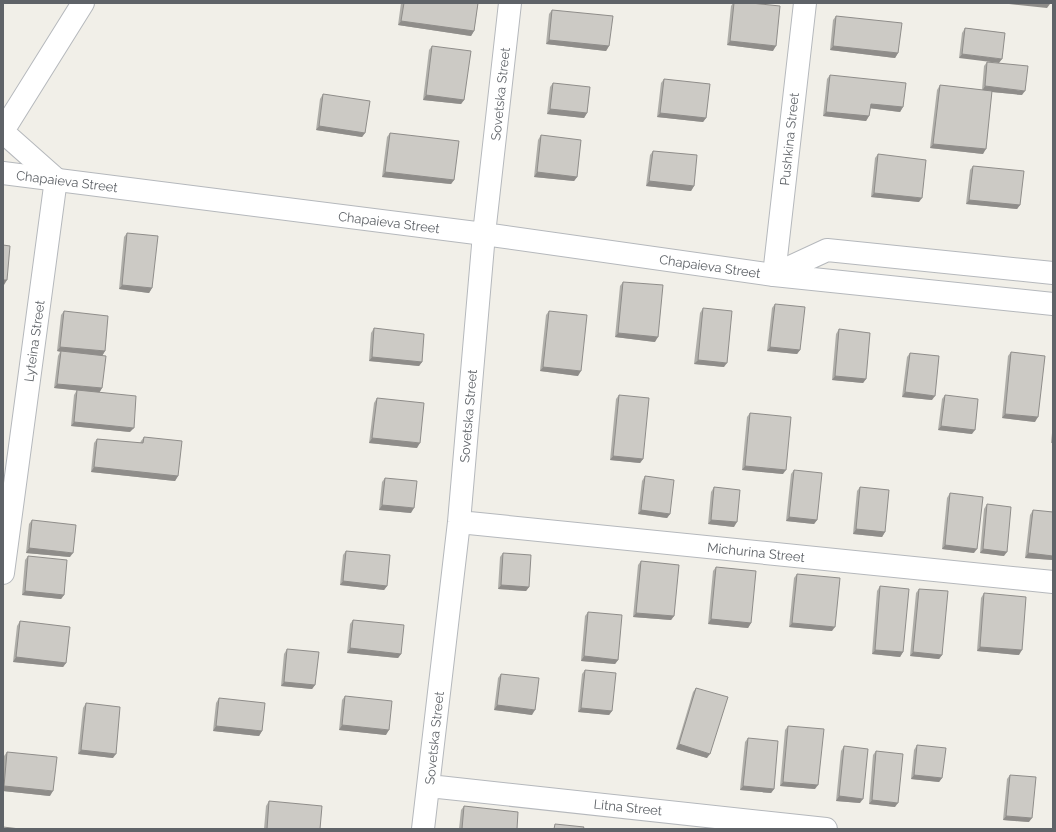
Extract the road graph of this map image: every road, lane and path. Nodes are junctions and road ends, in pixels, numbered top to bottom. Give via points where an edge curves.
1 (83, 3) edge
2 (510, 3) edge
3 (804, 3) edge
4 (3, 132) edge
5 (3, 173) edge
6 (56, 179) junction
7 (484, 234) junction
8 (1053, 274) edge
9 (774, 275) junction
10 (1053, 304) edge
11 (458, 522) junction
12 (3, 573) edge
13 (1053, 582) edge
14 (429, 786) junction
15 (423, 829) edge
16 (826, 829) edge

1 - 4 street
2 - 7 street, Sovetska Street
3 - 9 street, Pushkina Street
4 - 6 street
5 - 6 street, Chapaieva Street
6 - 7 street, Chapaieva Street
6 - 12 street, Lyteina Street
7 - 9 street, Chapaieva Street
7 - 11 street, Sovetska Street
8 - 9 street, Chapaieva Street via 828,250
9 - 10 street, Chapaieva Street
11 - 13 street, Michurina Street
11 - 14 street, Sovetska Street
14 - 15 street, Sovetska Street
14 - 16 street, Litna Street

